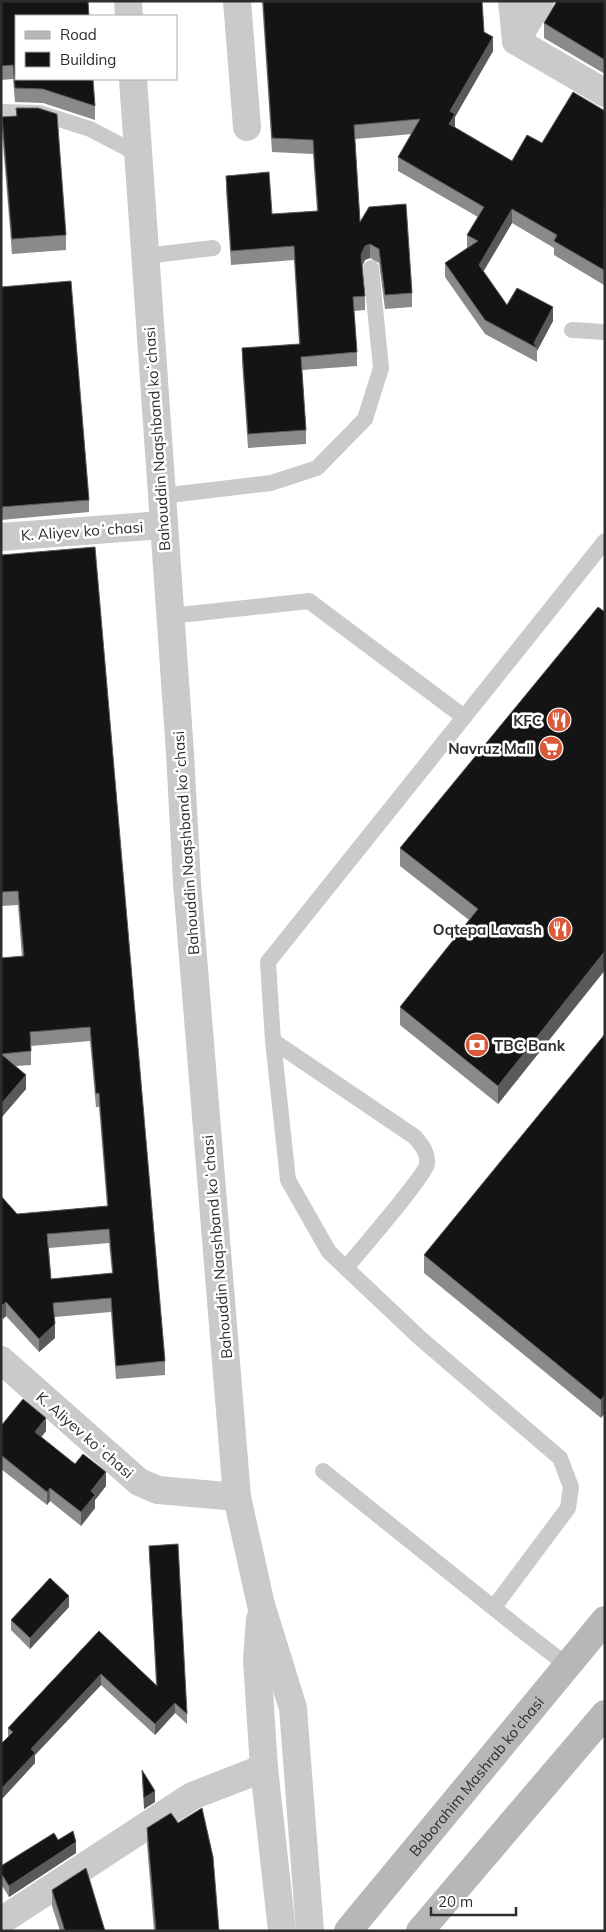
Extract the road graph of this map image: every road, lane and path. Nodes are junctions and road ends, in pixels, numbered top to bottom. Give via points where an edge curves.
1 (128, 1) edge
2 (237, 1) edge
3 (512, 1) edge
4 (540, 1) edge
5 (129, 15) edge
6 (516, 41) junction
7 (133, 80) edge
8 (605, 93) edge
9 (1, 112) edge
10 (247, 127) dead end
11 (138, 154) junction
12 (213, 248) dead end
13 (145, 256) junction
14 (371, 268) dead end
15 (572, 330) dead end
16 (605, 332) edge
17 (161, 496) junction
18 (163, 525) junction
19 (1, 537) edge
20 (605, 541) edge
21 (170, 616) junction
22 (464, 717) junction
23 (273, 1041) junction
24 (346, 1268) junction
25 (1, 1360) edge
26 (323, 1471) dead end
27 (237, 1497) junction
28 (261, 1605) junction
29 (494, 1607) junction
30 (605, 1620) edge
31 (568, 1666) junction
32 (605, 1714) edge
33 (264, 1768) junction
34 (1, 1921) edge
35 (282, 1931) edge
36 (310, 1931) edge
37 (348, 1931) edge
38 (420, 1931) edge

1 - 5 street
2 - 10 street
3 - 6 street
4 - 6 street
6 - 8 street
7 - 11 street, Bahouddin Naqshband koʻchasi
9 - 11 lane via 40,113 90,128
11 - 13 street, Bahouddin Naqshband koʻchasi
12 - 13 lane
13 - 17 street, Bahouddin Naqshband koʻchasi
14 - 17 lane via 382,368 365,419 317,468 271,483
15 - 16 lane
17 - 18 street, Bahouddin Naqshband koʻchasi
18 - 19 street, K. Aliyev koʻchasi
18 - 21 street, Bahouddin Naqshband koʻchasi
20 - 22 lane
21 - 22 lane via 309,601
21 - 27 street, Bahouddin Naqshband koʻchasi via 188,893
22 - 23 lane via 268,962
23 - 24 lane via 288,1180 329,1252
23 - 24 lane via 415,1137 426,1151 427,1166
24 - 29 lane via 420,1338 560,1458 571,1487 568,1508
25 - 27 street, K. Aliyev koʻchasi via 139,1482 158,1490
26 - 29 lane
27 - 28 street, Bahouddin Naqshband koʻchasi
28 - 33 street via 257,1660
28 - 36 street via 294,1708
29 - 31 lane
30 - 31 main road, Boborahim Mashrab ko'chasi
31 - 37 main road, Boborahim Mashrab ko'chasi
32 - 38 main road
33 - 34 street via 192,1796
33 - 35 street

